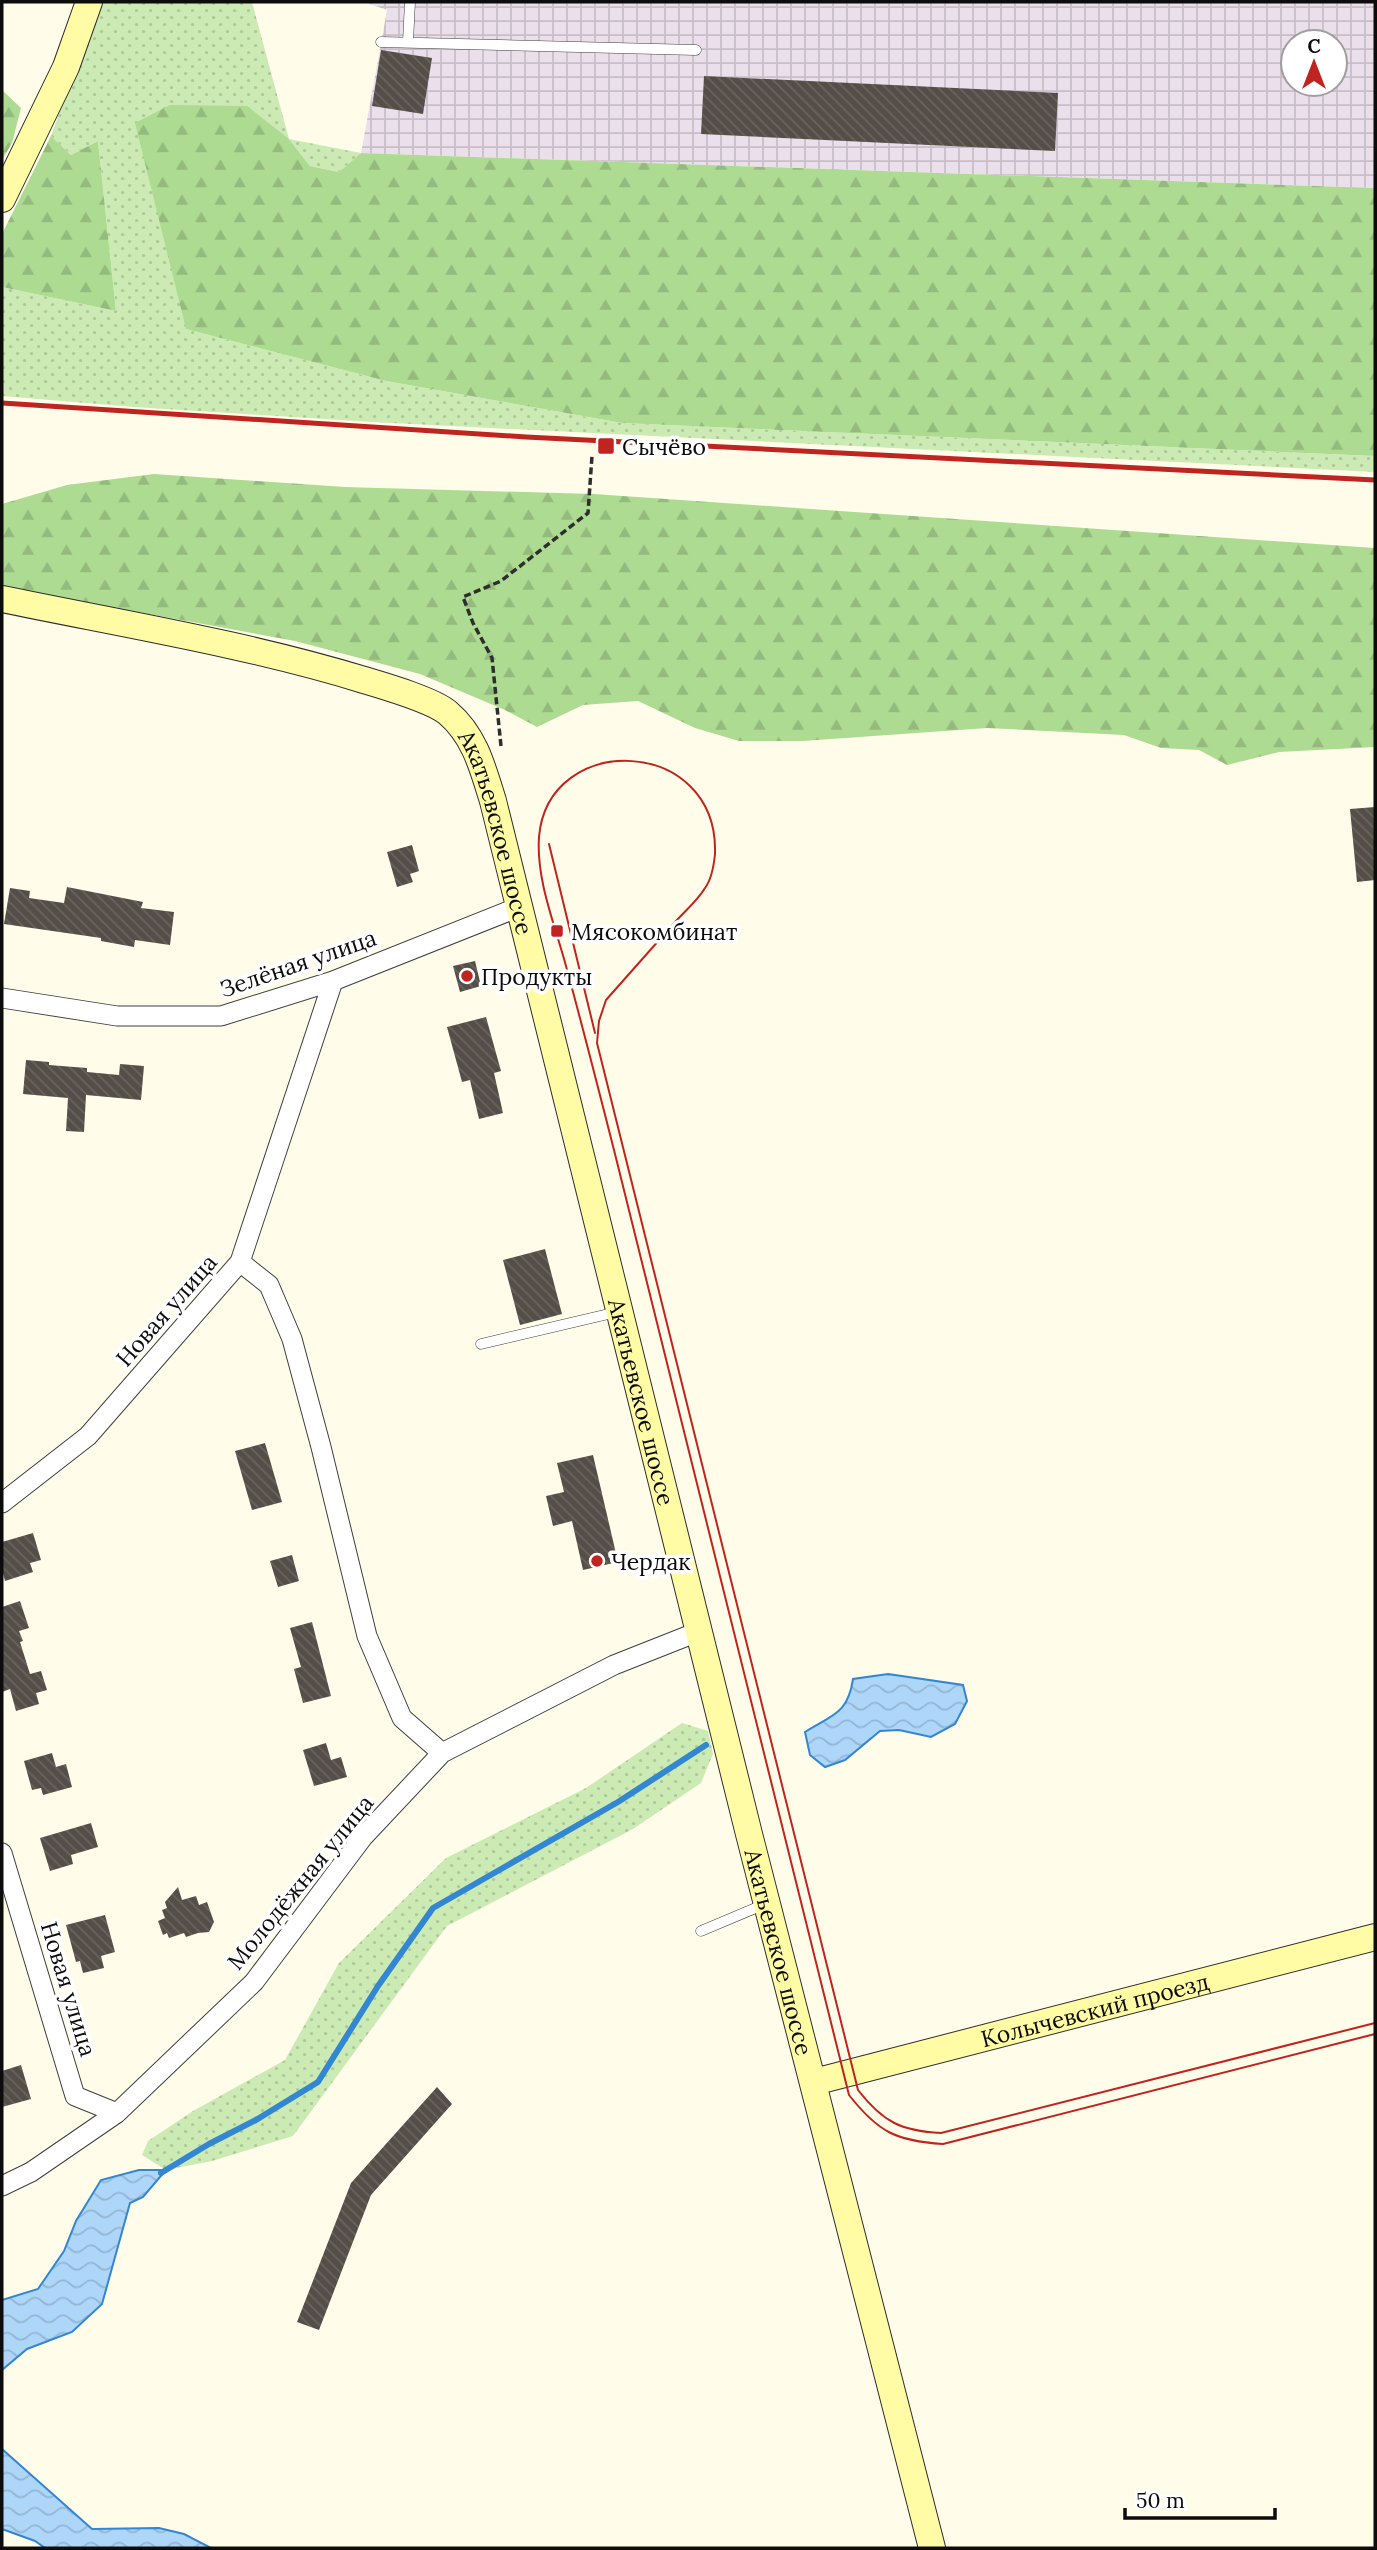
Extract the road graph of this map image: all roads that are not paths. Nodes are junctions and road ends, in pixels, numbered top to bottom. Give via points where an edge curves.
1 (89, 2) edge
2 (410, 2) edge
3 (381, 42) dead end
4 (408, 42) junction
5 (696, 50) dead end
6 (2, 199) edge
7 (2, 599) edge
8 (519, 907) junction
9 (333, 981) junction
10 (2, 998) edge
11 (240, 1262) junction
12 (620, 1312) junction
13 (481, 1344) dead end
14 (2, 1503) edge
15 (700, 1632) junction
16 (442, 1753) junction
17 (2, 1853) edge
18 (767, 1903) junction
19 (701, 1930) dead end
20 (1375, 1937) edge
21 (814, 2082) junction
22 (117, 2113) junction
23 (2, 2186) edge
24 (932, 2548) edge

1 - 6 main road via 66,67
2 - 4 lane
3 - 4 lane
4 - 5 lane
7 - 8 main road, Акатьевское шоссе via 262,652 393,688 446,711 464,729 478,755
8 - 9 street, Зелёная улица
8 - 12 main road, Акатьевское шоссе
9 - 10 street, Зелёная улица via 221,1016 117,1016
9 - 11 street, Новая улица
11 - 14 street, Новая улица via 88,1436
11 - 16 street via 269,1285 292,1339 367,1636 402,1718
12 - 13 lane
12 - 15 main road, Акатьевское шоссе
15 - 16 street, Молодёжная улица via 614,1665
15 - 18 main road, Акатьевское шоссе
16 - 22 street, Молодёжная улица via 363,1836 254,1982
17 - 22 street, Новая улица via 75,2096
18 - 19 lane
18 - 21 main road, Акатьевское шоссе
20 - 21 main road, Колычевский проезд
21 - 24 main road, Акатьевское шоссе
22 - 23 street, Молодёжная улица via 31,2172

